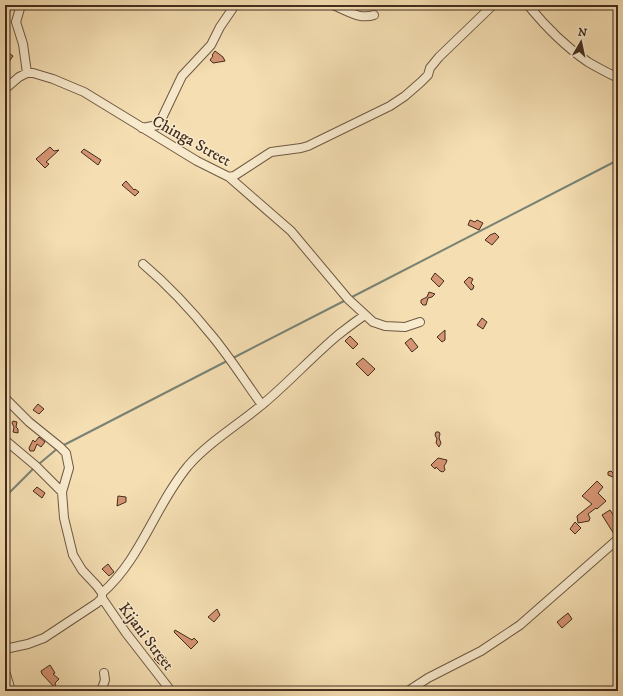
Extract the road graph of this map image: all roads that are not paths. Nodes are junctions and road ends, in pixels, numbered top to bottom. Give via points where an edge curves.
1 (21, 5) edge
2 (235, 5) edge
3 (333, 5) edge
4 (493, 5) edge
5 (528, 5) edge
6 (374, 15) dead end
7 (27, 73) junction
8 (618, 78) edge
9 (5, 89) edge
10 (142, 128) junction
11 (229, 177) junction
12 (143, 264) dead end
13 (365, 315) junction
14 (420, 322) dead end
15 (5, 398) edge
16 (262, 405) junction
17 (5, 440) edge
18 (62, 492) junction
19 (618, 539) edge
20 (102, 596) junction
21 (5, 649) edge
22 (5, 671) edge
23 (104, 673) dead end
24 (11, 691) edge
25 (101, 691) edge
26 (172, 691) edge
27 (408, 691) edge

1 - 7 street via 16,22 23,44
2 - 10 street via 211,45 182,76 162,120 158,125
3 - 6 street via 360,17
4 - 11 street, Chinga Street via 439,57 421,82 390,106 308,146 268,153
5 - 8 street via 580,55
7 - 9 street
7 - 10 street, Chinga Street via 53,79 84,92
10 - 11 street, Chinga Street
11 - 13 street via 292,231 348,299
12 - 16 street via 172,290 214,338
13 - 14 street via 373,322 384,326 405,327
13 - 16 street via 338,335
15 - 18 street via 66,454 69,468
16 - 20 street via 204,450 189,466 162,505 126,568
17 - 18 street
18 - 20 street, Kijani Street via 64,518 73,555
19 - 27 street via 515,629
20 - 21 street via 89,609 44,638
20 - 26 street, Kijani Street via 126,633
22 - 24 street
23 - 25 street via 105,680

